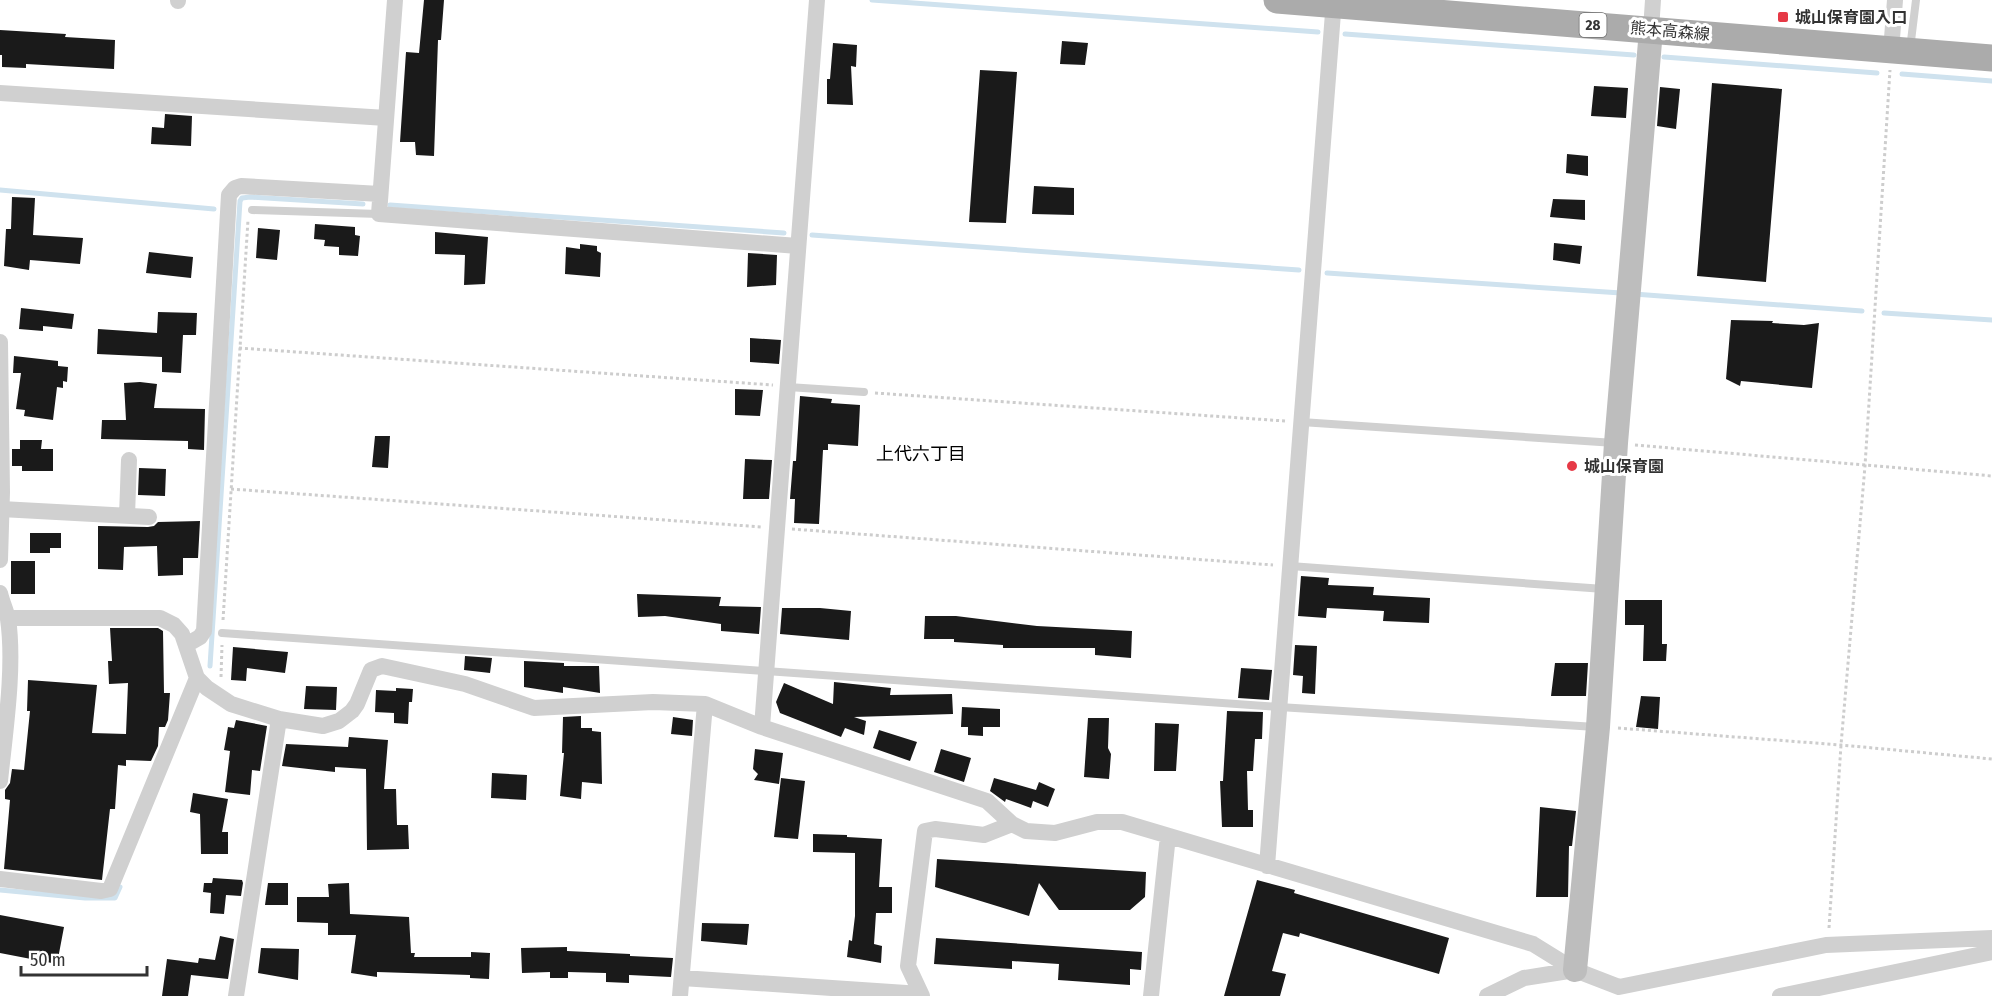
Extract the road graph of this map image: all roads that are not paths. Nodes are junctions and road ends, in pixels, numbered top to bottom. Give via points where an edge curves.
1 (395, 0) edge
2 (817, 0) edge
3 (1277, 0) edge
4 (1653, 0) edge
5 (1895, 0) edge
6 (1916, 0) edge
7 (1334, 2) edge
8 (1651, 30) junction
9 (1901, 51) junction
10 (1992, 58) edge
11 (0, 93) edge
12 (386, 118) junction
13 (381, 194) junction
14 (252, 210) road end
15 (379, 214) junction
16 (798, 246) junction
17 (0, 342) edge
18 (788, 387) junction
19 (864, 392) road end
20 (1301, 422) junction
21 (1616, 443) junction
22 (129, 460) dead end
23 (1, 498) edge
24 (127, 516) junction
25 (149, 517) dead end
26 (0, 560) edge
27 (1290, 567) junction
28 (1606, 589) junction
29 (0, 593) edge
30 (8, 618) junction
31 (222, 633) road end
32 (186, 645) junction
33 (766, 670) junction
34 (197, 678) junction
35 (705, 704) junction
36 (1280, 707) junction
37 (279, 719) junction
38 (762, 727) junction
39 (1598, 727) junction
40 (0, 781) edge
41 (1012, 824) junction
42 (1168, 836) junction
43 (1267, 866) junction
44 (0, 879) edge
45 (1992, 938) edge
46 (1992, 952) edge
47 (1575, 970) junction
48 (682, 978) junction
49 (921, 995) edge
50 (236, 996) edge
51 (680, 996) edge
52 (1151, 996) edge
53 (1487, 996) edge
54 (1780, 996) edge

1 - 12 street
2 - 16 street
3 - 7 main road, 熊本高森線 / 28
4 - 8 street
5 - 9 street
6 - 9 lane
7 - 8 main road, 熊本高森線 / 28
7 - 20 street
8 - 9 main road, 熊本高森線 / 28
8 - 21 street
9 - 10 main road, 熊本高森線 / 28
11 - 12 street
12 - 13 street
13 - 15 street
13 - 32 street via 241,186 229,195 204,631
14 - 15 lane
15 - 16 street
16 - 18 street
17 - 23 street
18 - 19 lane
18 - 33 street
20 - 21 lane
20 - 27 street
21 - 28 street
22 - 24 street
23 - 24 street
23 - 26 street
24 - 25 street
27 - 28 lane
27 - 36 street
28 - 39 street
29 - 30 street
30 - 32 street via 155,616 174,625
30 - 40 street via 8,689
31 - 33 lane
32 - 34 street
33 - 36 lane
33 - 38 street
34 - 37 street via 231,704
34 - 44 street via 110,889
35 - 37 street via 652,702 534,708 465,684 382,666 371,670 357,704 339,721 323,726
35 - 38 street
35 - 48 street
36 - 39 lane
36 - 43 street
37 - 50 street
38 - 41 street via 987,801
39 - 47 street
41 - 42 street via 1026,831 1055,833 1097,822 1122,822
41 - 49 street via 984,835 925,831 908,966
42 - 43 street
42 - 52 street
43 - 47 street via 1533,945
45 - 47 street via 1826,945 1619,987
46 - 54 street
47 - 53 street via 1524,978
48 - 49 street
48 - 51 street

